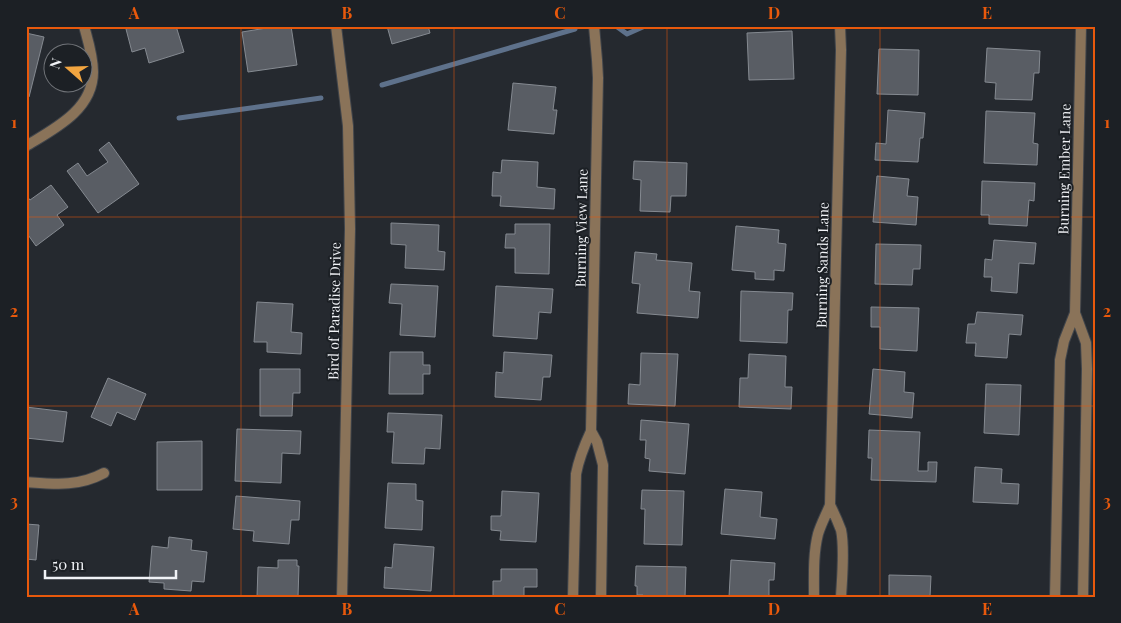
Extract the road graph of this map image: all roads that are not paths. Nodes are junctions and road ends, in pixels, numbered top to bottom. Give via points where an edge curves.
1 (84, 26) edge
2 (336, 26) edge
3 (594, 26) edge
4 (840, 26) edge
5 (1081, 26) edge
6 (26, 146) edge
7 (1075, 313) junction
8 (591, 432) junction
9 (104, 473) dead end
10 (26, 482) edge
11 (830, 505) junction
12 (342, 597) edge
13 (574, 597) edge
14 (601, 597) edge
15 (814, 597) edge
16 (841, 597) edge
17 (1055, 597) edge
18 (1083, 597) edge

1 - 6 street via 94,72 87,98 68,119
2 - 12 street, Bird of Paradise Drive via 348,126 350,185
3 - 8 street, Burning View Lane via 598,78
4 - 11 street, Burning Sands Lane
5 - 7 street, Burning Ember Lane
7 - 17 street, Burning Ember Lane via 1061,355
7 - 18 street, Burning Ember Lane via 1086,343 1087,368
8 - 13 street, Burning View Lane via 576,474
8 - 14 street, Burning View Lane via 601,453 604,470
9 - 10 street via 76,483
11 - 15 street, Burning Sands Lane via 817,540
11 - 16 street, Burning Sands Lane via 841,532

